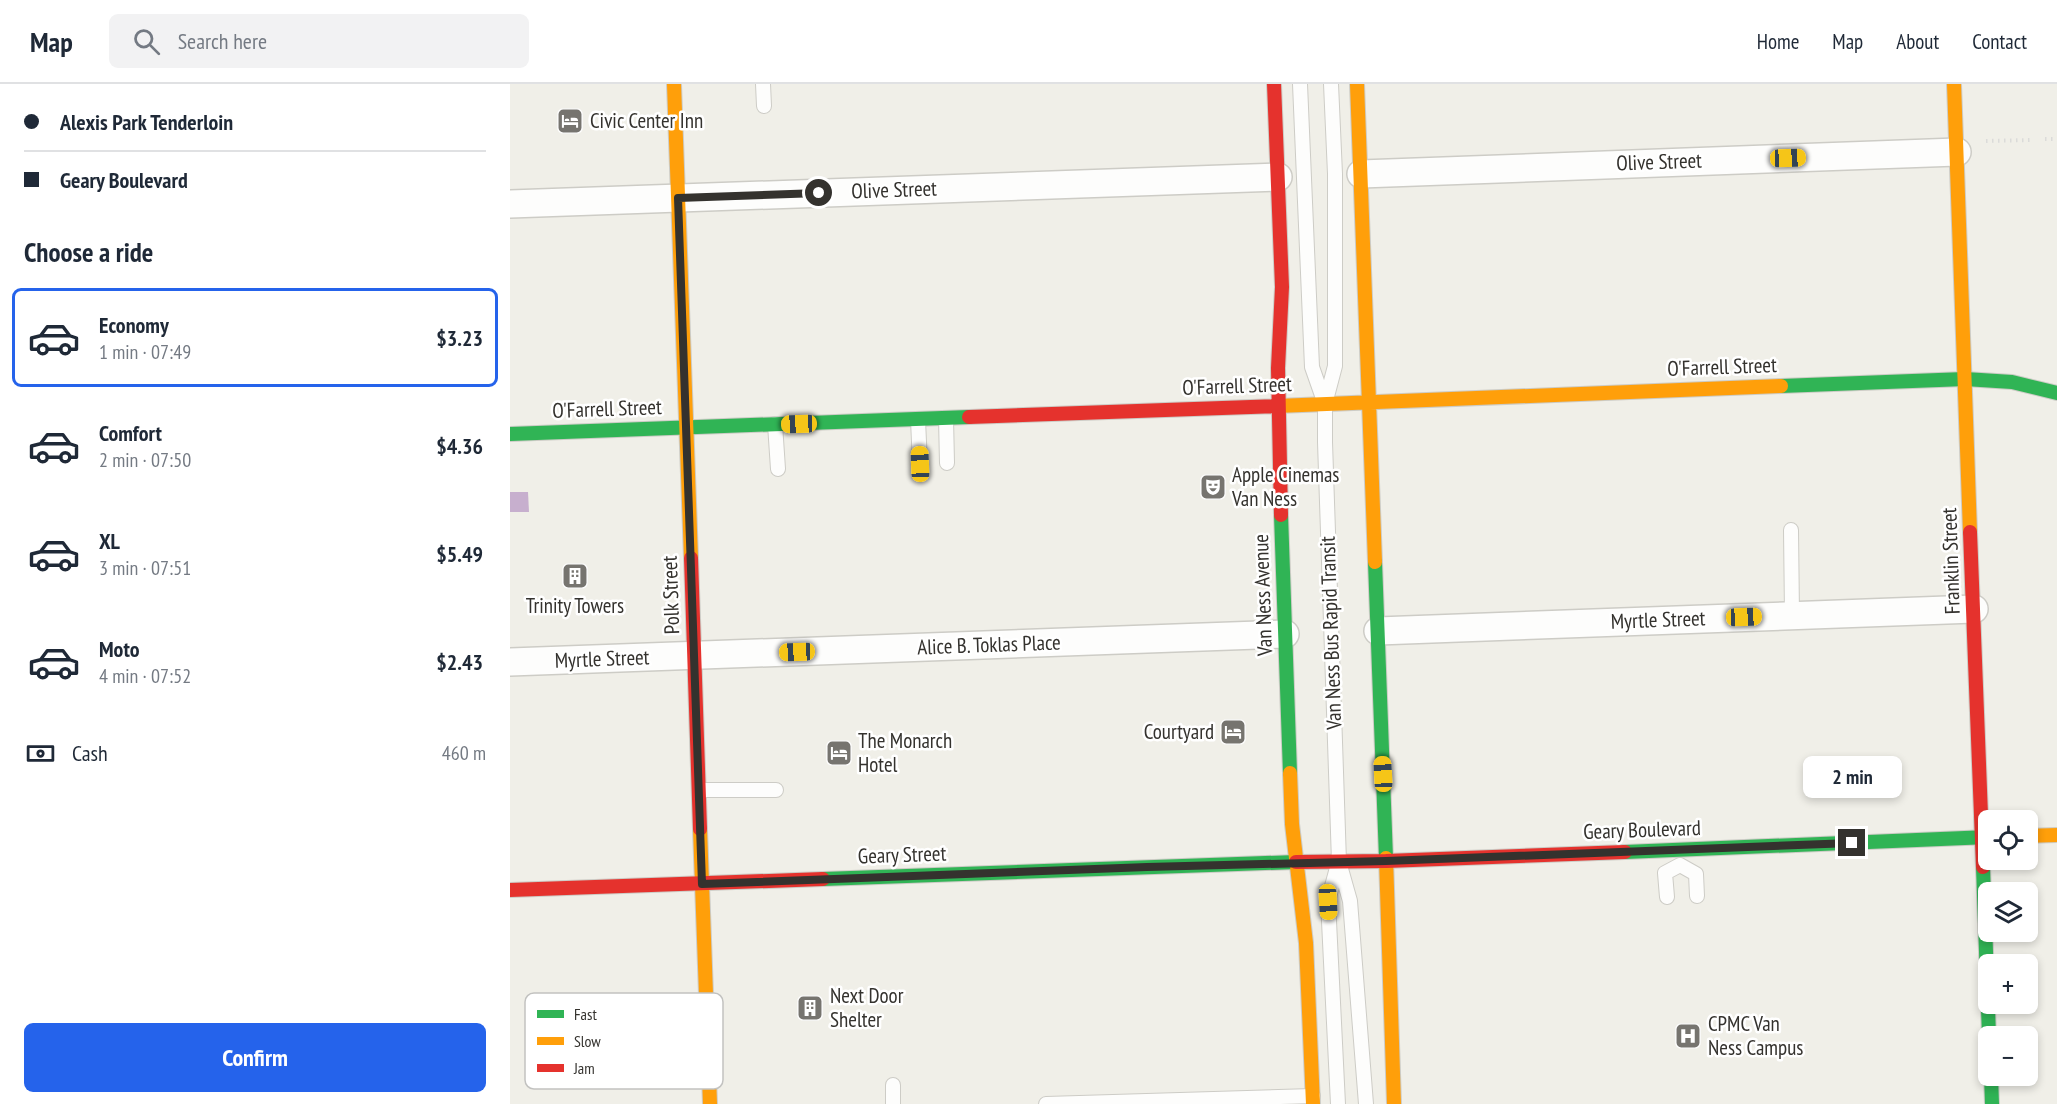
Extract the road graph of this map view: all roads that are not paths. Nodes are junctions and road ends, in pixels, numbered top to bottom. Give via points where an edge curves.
1 (674, 84) edge
2 (762, 84) edge
3 (1274, 84) edge
4 (1300, 84) edge
5 (1331, 84) edge
6 (1357, 84) edge
7 (1954, 84) edge
8 (764, 106) dead end
9 (1957, 147) junction
10 (1361, 174) junction
11 (1278, 177) junction
12 (678, 198) junction
13 (510, 204) edge
14 (1965, 379) junction
15 (2057, 393) edge
16 (1369, 403) junction
17 (1325, 404) junction
18 (1277, 406) junction
19 (946, 418) junction
20 (918, 420) junction
21 (775, 424) junction
22 (686, 428) junction
23 (510, 434) edge
24 (947, 463) dead end
25 (920, 464) dead end
26 (778, 469) dead end
27 (1791, 530) dead end
28 (1974, 609) junction
29 (1792, 615) junction
30 (1378, 631) junction
31 (1285, 634) junction
32 (694, 656) junction
33 (510, 662) edge
34 (699, 790) junction
35 (776, 790) dead end
36 (1985, 810) edge
37 (2057, 835) edge
38 (2038, 836) edge
39 (1978, 837) edge
40 (1679, 849) junction
41 (1386, 861) junction
42 (1296, 862) junction
43 (1339, 862) junction
44 (1680, 865) junction
45 (1986, 870) edge
46 (702, 884) junction
47 (510, 890) edge
48 (1697, 896) dead end
49 (1667, 897) dead end
50 (706, 993) edge
51 (1989, 1026) edge
52 (892, 1085) dead end
53 (1991, 1086) edge
54 (709, 1089) edge
55 (1313, 1100) edge
56 (710, 1104) edge
57 (893, 1104) edge
58 (1046, 1104) edge
59 (1338, 1104) edge
60 (1366, 1104) edge
61 (1394, 1104) edge
62 (1992, 1104) edge

1 - 12 main road, Polk Street
2 - 8 lane
3 - 11 main road, Van Ness Avenue
4 - 17 lane, Van Ness Bus Rapid Transit via 1312,367
5 - 17 lane, Van Ness Bus Rapid Transit via 1335,366
6 - 10 main road
7 - 9 main road, Franklin Street
9 - 10 street, Olive Street
9 - 14 main road, Franklin Street
10 - 16 main road
11 - 12 street, Olive Street
11 - 18 main road, Van Ness Avenue via 1282,287
12 - 13 street, Olive Street
12 - 22 main road, Polk Street
14 - 15 main road, O'Farrell Street via 2005,380
14 - 16 main road, O'Farrell Street
14 - 28 main road, Franklin Street
16 - 17 main road, O'Farrell Street
16 - 30 main road
17 - 18 main road, O'Farrell Street
17 - 43 lane, Van Ness Bus Rapid Transit
18 - 19 main road, O'Farrell Street
18 - 31 main road, Van Ness Avenue
19 - 20 main road, O'Farrell Street
19 - 24 lane
20 - 21 main road, O'Farrell Street
20 - 25 lane
21 - 22 main road, O'Farrell Street
21 - 26 lane
22 - 23 main road, O'Farrell Street
22 - 32 main road, Polk Street
27 - 29 lane
28 - 29 street, Myrtle Street
28 - 36 main road, Franklin Street
29 - 30 street, Myrtle Street
30 - 41 main road
31 - 32 street, Alice B. Toklas Place
31 - 42 main road, Van Ness Avenue
32 - 33 street, Myrtle Street
32 - 34 main road, Polk Street
34 - 35 lane
34 - 46 main road, Polk Street
37 - 38 main road
39 - 40 main road, Geary Boulevard
40 - 41 main road, Geary Boulevard
40 - 44 lane
41 - 43 main road, Geary Boulevard
41 - 61 main road
42 - 43 main road, Geary Boulevard
42 - 46 main road, Geary Street
42 - 55 main road, Van Ness Avenue via 1306,943
43 - 59 lane, Van Ness Bus Rapid Transit via 1328,902
43 - 60 lane, Van Ness Bus Rapid Transit via 1350,901
44 - 48 lane via 1696,874
44 - 49 lane via 1665,873
45 - 51 main road, Franklin Street
46 - 47 main road, Geary Street
46 - 50 main road, Polk Street
52 - 57 lane
53 - 62 main road
54 - 56 main road, Polk Street
55 - 58 lane

